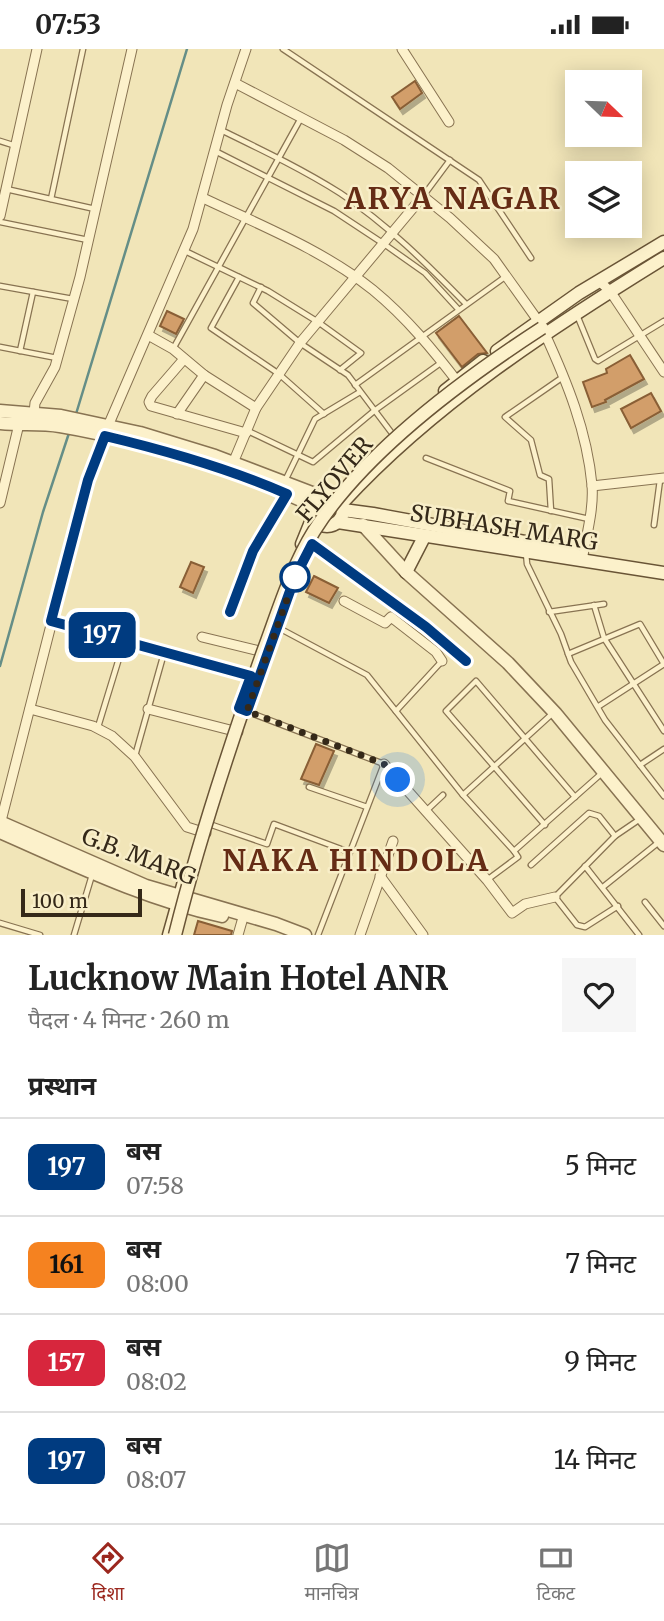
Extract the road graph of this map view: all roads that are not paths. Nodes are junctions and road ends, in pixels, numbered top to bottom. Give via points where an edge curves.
1 (37, 49) edge
2 (83, 49) edge
3 (132, 49) edge
4 (246, 49) edge
5 (283, 49) edge
6 (402, 49) edge
7 (235, 83) junction
8 (301, 117) junction
9 (449, 122) dead end
10 (221, 130) junction
11 (0, 141) edge
12 (16, 146) junction
13 (215, 151) junction
14 (279, 158) junction
15 (450, 160) junction
16 (268, 178) junction
17 (6, 188) junction
18 (423, 196) junction
19 (202, 198) junction
20 (51, 199) junction
21 (96, 210) junction
22 (0, 219) edge
23 (246, 219) junction
24 (393, 233) junction
25 (89, 240) junction
26 (664, 242) edge
27 (384, 244) junction
28 (184, 251) junction
29 (531, 258) dead end
30 (664, 258) edge
31 (219, 267) junction
32 (506, 276) junction
33 (239, 277) junction
34 (355, 278) junction
35 (599, 281) junction
36 (0, 286) edge
37 (261, 287) junction
38 (610, 291) junction
39 (33, 292) junction
40 (74, 299) junction
41 (466, 304) junction
42 (458, 309) junction
43 (571, 310) junction
44 (664, 321) edge
45 (318, 322) junction
46 (542, 328) junction
47 (148, 335) junction
48 (421, 336) junction
49 (640, 336) junction
50 (300, 343) junction
51 (0, 347) edge
52 (173, 349) junction
53 (20, 351) junction
54 (57, 358) junction
55 (184, 359) junction
56 (443, 362) junction
57 (340, 370) junction
58 (664, 372) edge
59 (279, 374) junction
60 (204, 375) junction
61 (564, 377) junction
62 (456, 380) junction
63 (355, 385) junction
64 (360, 392) junction
65 (465, 393) junction
66 (256, 408) junction
67 (0, 411) edge
68 (374, 411) junction
69 (34, 413) junction
70 (177, 414) junction
71 (324, 414) junction
72 (59, 421) junction
73 (0, 423) edge
74 (19, 424) junction
75 (107, 431) junction
76 (247, 432) junction
77 (397, 440) junction
78 (298, 455) junction
79 (426, 459) dead end
80 (233, 463) junction
81 (662, 479) edge
82 (592, 486) junction
83 (286, 488) junction
84 (1, 496) edge
85 (328, 509) junction
86 (551, 510) junction
87 (589, 519) junction
88 (363, 525) junction
89 (654, 525) dead end
90 (424, 537) junction
91 (312, 544) junction
92 (526, 552) junction
93 (582, 557) junction
94 (664, 565) edge
95 (406, 572) junction
96 (664, 573) edge
97 (344, 601) dead end
98 (604, 604) dead end
99 (594, 605) junction
100 (230, 612) dead end
101 (549, 612) junction
102 (51, 621) junction
103 (277, 627) junction
104 (202, 637) dead end
105 (604, 638) junction
106 (124, 641) junction
107 (260, 651) junction
108 (164, 652) junction
109 (568, 654) junction
110 (442, 661) joint
111 (466, 661) dead end
112 (664, 664) edge
113 (251, 676) junction
114 (632, 685) junction
115 (598, 706) junction
116 (30, 709) junction
117 (148, 709) junction
118 (243, 710) junction
119 (396, 711) junction
120 (554, 712) junction
121 (98, 728) junction
122 (664, 731) edge
123 (235, 732) junction
124 (525, 739) junction
125 (664, 749) edge
126 (135, 757) junction
127 (384, 764) junction
128 (640, 765) junction
129 (494, 766) junction
130 (603, 772) junction
131 (309, 787) dead end
132 (443, 795) dead end
133 (463, 795) junction
134 (664, 796) edge
135 (575, 797) junction
136 (367, 807) junction
137 (425, 811) junction
138 (640, 818) junction
139 (0, 825) edge
140 (545, 825) junction
141 (207, 830) junction
142 (615, 837) junction
143 (393, 841) dead end
144 (662, 843) edge
145 (514, 851) junction
146 (349, 852) junction
147 (531, 865) dead end
148 (586, 866) junction
149 (94, 868) junction
150 (380, 876) junction
151 (487, 880) junction
152 (603, 887) junction
153 (555, 897) junction
154 (183, 902) junction
155 (645, 902) dead end
156 (618, 906) junction
157 (512, 913) junction
158 (503, 919) dead end
159 (242, 921) junction
160 (0, 923) edge
161 (664, 926) edge
162 (420, 934) edge
163 (40, 935) edge
164 (74, 935) edge
165 (169, 935) edge
166 (175, 935) edge
167 (181, 935) edge
168 (238, 935) edge
169 (282, 935) edge
170 (305, 935) edge
171 (318, 935) edge
172 (360, 935) edge
173 (639, 935) edge

1 - 12 street
2 - 20 lane
3 - 21 street
4 - 7 street
5 - 15 lane
6 - 9 street
7 - 8 street
7 - 10 street
8 - 14 lane
8 - 18 street via 344,139
10 - 13 street
10 - 14 lane
11 - 12 lane
12 - 17 street
13 - 16 lane
13 - 19 street
14 - 16 lane
14 - 24 lane via 343,195
15 - 18 lane
15 - 29 lane via 479,180
16 - 23 lane
16 - 27 lane via 334,211
17 - 20 lane
17 - 22 street
18 - 24 street
18 - 32 street via 494,259
19 - 23 street
19 - 28 street
20 - 21 lane
21 - 25 street
22 - 25 lane
23 - 31 lane
23 - 34 street
24 - 27 street
24 - 41 lane
25 - 40 street
26 - 35 main road
27 - 34 street
27 - 42 lane via 425,273
28 - 31 lane
28 - 47 street
30 - 38 main road
31 - 33 lane
31 - 52 lane
32 - 41 lane
32 - 46 street
33 - 37 lane
33 - 59 lane via 211,328
34 - 45 street
34 - 48 street
35 - 38 street
35 - 43 main road
36 - 39 lane
37 - 45 lane
37 - 50 lane via 253,303
38 - 43 main road
38 - 49 street
39 - 40 lane
39 - 53 lane
40 - 54 street
41 - 42 lane
42 - 48 lane
43 - 46 main road
43 - 46 main road, FLYOVER
43 - 49 lane via 597,361
44 - 49 lane
45 - 50 street
45 - 57 lane via 360,352
46 - 61 street
46 - 62 main road
46 - 65 main road
46 - 166 main road, FLYOVER, bridge via 411,425 354,482 313,532 294,571 232,741
47 - 52 street
47 - 75 street
48 - 56 street
48 - 63 lane
49 - 58 street
50 - 57 lane
50 - 59 street
51 - 53 lane
52 - 55 street
53 - 54 lane
54 - 69 street
55 - 60 street
55 - 70 street via 149,402
56 - 62 street
56 - 68 lane
57 - 63 lane
59 - 66 street
59 - 71 lane
60 - 66 street
60 - 70 street
61 - 82 street via 580,424
61 - 86 lane via 505,417 531,440 540,475 549,479
62 - 65 street
62 - 77 main road
63 - 64 lane
64 - 68 lane
64 - 71 lane
65 - 77 main road
66 - 76 street
67 - 69 main road
68 - 77 lane
68 - 78 lane via 313,463
69 - 72 main road
70 - 76 street
71 - 78 lane via 315,419
72 - 74 main road
72 - 75 main road
73 - 74 main road
74 - 84 street
75 - 80 main road via 175,442
75 - 83 main road
75 - 102 street via 88,480
76 - 78 lane
76 - 80 street
77 - 85 main road
78 - 83 lane
79 - 86 lane via 510,491 508,501
80 - 83 main road
81 - 82 street
81 - 89 lane
82 - 87 street
83 - 85 main road
83 - 100 street via 253,551
85 - 88 main road, SUBHASH MARG
85 - 91 main road
85 - 93 main road
85 - 107 main road via 287,576
86 - 87 lane
87 - 93 street
88 - 90 main road, SUBHASH MARG
88 - 95 main road
90 - 92 main road, SUBHASH MARG
90 - 95 main road
91 - 103 main road
91 - 111 lane
92 - 93 main road, SUBHASH MARG
92 - 101 lane
93 - 94 main road
93 - 96 main road, SUBHASH MARG
95 - 120 main road via 508,663
97 - 110 street via 385,623 391,617
98 - 99 lane
99 - 101 lane
99 - 105 lane
101 - 109 lane
102 - 106 street
102 - 116 street
103 - 118 main road
103 - 119 lane via 367,675
104 - 107 street
105 - 109 lane
105 - 112 lane via 640,624
105 - 114 lane
106 - 108 street
106 - 121 lane
107 - 113 main road
108 - 113 street
108 - 117 lane
109 - 115 lane
110 - 119 lane
112 - 114 lane
113 - 118 main road
114 - 115 lane
114 - 122 lane
115 - 128 lane
116 - 121 street
116 - 139 street
117 - 123 street
117 - 126 lane
118 - 123 main road
118 - 127 lane
119 - 133 lane
120 - 124 lane
120 - 130 main road
121 - 126 street
123 - 141 main road
124 - 129 lane
124 - 129 lane via 476,681 446,711
124 - 135 lane
125 - 128 lane
126 - 141 street via 187,827
127 - 136 lane
127 - 137 street
128 - 134 lane
129 - 133 lane
129 - 140 lane
130 - 135 lane
130 - 138 main road
131 - 136 lane
132 - 137 lane
133 - 145 lane
135 - 140 lane
136 - 146 lane
137 - 151 street
138 - 142 lane
138 - 144 main road
139 - 149 main road, G.B. MARG
140 - 145 lane
141 - 146 lane via 267,844 274,824
141 - 154 main road
142 - 147 lane via 599,816 589,813
142 - 148 lane
143 - 150 street
144 - 152 lane
145 - 151 lane via 518,857
146 - 171 lane
148 - 152 lane
148 - 153 lane
149 - 154 main road, G.B. MARG
149 - 164 lane
150 - 162 street
150 - 172 street
151 - 157 street
152 - 156 lane
153 - 156 lane via 582,927
153 - 157 street via 525,904
154 - 159 main road
154 - 165 main road
154 - 167 main road
154 - 170 main road, G.B. MARG
155 - 161 lane
156 - 173 lane
157 - 158 lane
159 - 168 street
159 - 169 main road
160 - 163 lane

